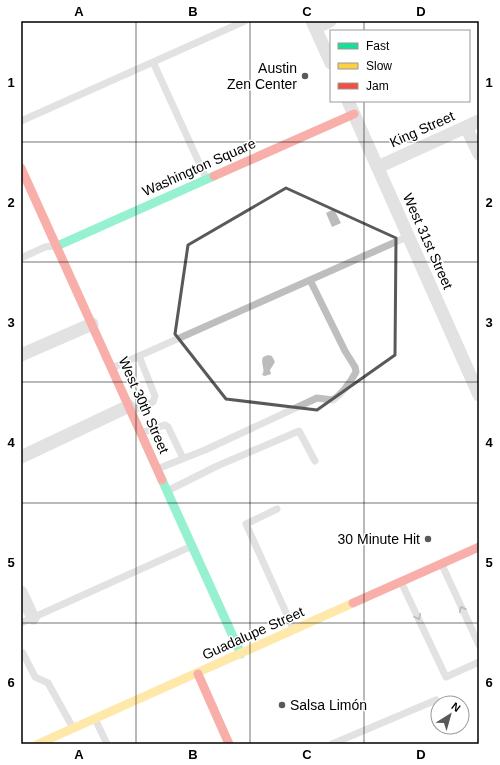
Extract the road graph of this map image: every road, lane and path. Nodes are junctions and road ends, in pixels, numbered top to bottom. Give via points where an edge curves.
1 (245, 21) edge
2 (330, 21) edge
3 (314, 24) edge
4 (330, 61) edge
5 (154, 62) junction
6 (348, 102) edge
7 (354, 114) junction
8 (21, 121) edge
9 (479, 121) edge
10 (466, 127) junction
11 (479, 154) edge
12 (378, 167) junction
13 (21, 168) edge
14 (206, 180) junction
15 (409, 236) junction
16 (57, 246) junction
17 (21, 258) edge
18 (310, 280) junction
19 (92, 324) junction
20 (21, 355) edge
21 (139, 356) junction
22 (112, 368) junction
23 (479, 395) edge
24 (130, 409) junction
25 (141, 433) junction
26 (21, 457) edge
27 (184, 458) junction
28 (315, 461) dead end
29 (157, 469) junction
30 (167, 491) junction
31 (277, 509) dead end
32 (192, 546) junction
33 (479, 547) edge
34 (442, 564) junction
35 (401, 582) junction
36 (21, 592) edge
37 (27, 620) edge
38 (294, 630) junction
39 (479, 644) edge
40 (23, 653) dead end
41 (241, 654) junction
42 (479, 662) edge
43 (198, 674) junction
44 (430, 703) edge
45 (95, 719) junction
46 (73, 728) junction
47 (38, 744) edge
48 (107, 744) edge
49 (229, 744) edge
50 (332, 744) edge

1 - 5 lane
2 - 3 street
3 - 4 street
5 - 8 lane
5 - 14 lane
6 - 7 street, West 31st Street
7 - 12 street, West 31st Street
7 - 14 street, Washington Square
9 - 10 street, King Street
10 - 11 street
10 - 12 street, King Street
12 - 15 street, West 31st Street
13 - 16 street, West 30th Street
14 - 16 street, Washington Square
15 - 18 lane
15 - 23 street, West 31st Street
16 - 17 lane via 45,247
16 - 19 street, West 30th Street
18 - 21 lane
18 - 27 lane via 355,367 354,376 333,400 317,398
19 - 20 street
19 - 22 street, West 30th Street
21 - 22 lane
21 - 24 lane via 155,396 153,402
22 - 24 street, West 30th Street
24 - 25 street, West 30th Street
24 - 26 street
25 - 27 lane via 165,425
25 - 29 street, West 30th Street
27 - 29 lane
28 - 30 lane via 299,431 217,466
29 - 30 street, West 30th Street
30 - 32 street, West 30th Street
31 - 38 lane via 246,524
32 - 37 lane
32 - 41 street, West 30th Street
33 - 34 street, Guadalupe Street
34 - 35 street, Guadalupe Street
39 -> 34 lane
35 - 38 street, Guadalupe Street
35 -> 42 lane via 446,677
36 - 37 street
38 - 41 street, Guadalupe Street
40 - 46 lane via 35,677 48,683
41 - 43 street, Guadalupe Street
43 - 45 street, Guadalupe Street
43 - 49 street
44 - 50 lane
45 - 46 street, Guadalupe Street
45 - 48 lane
46 - 47 street, Guadalupe Street

